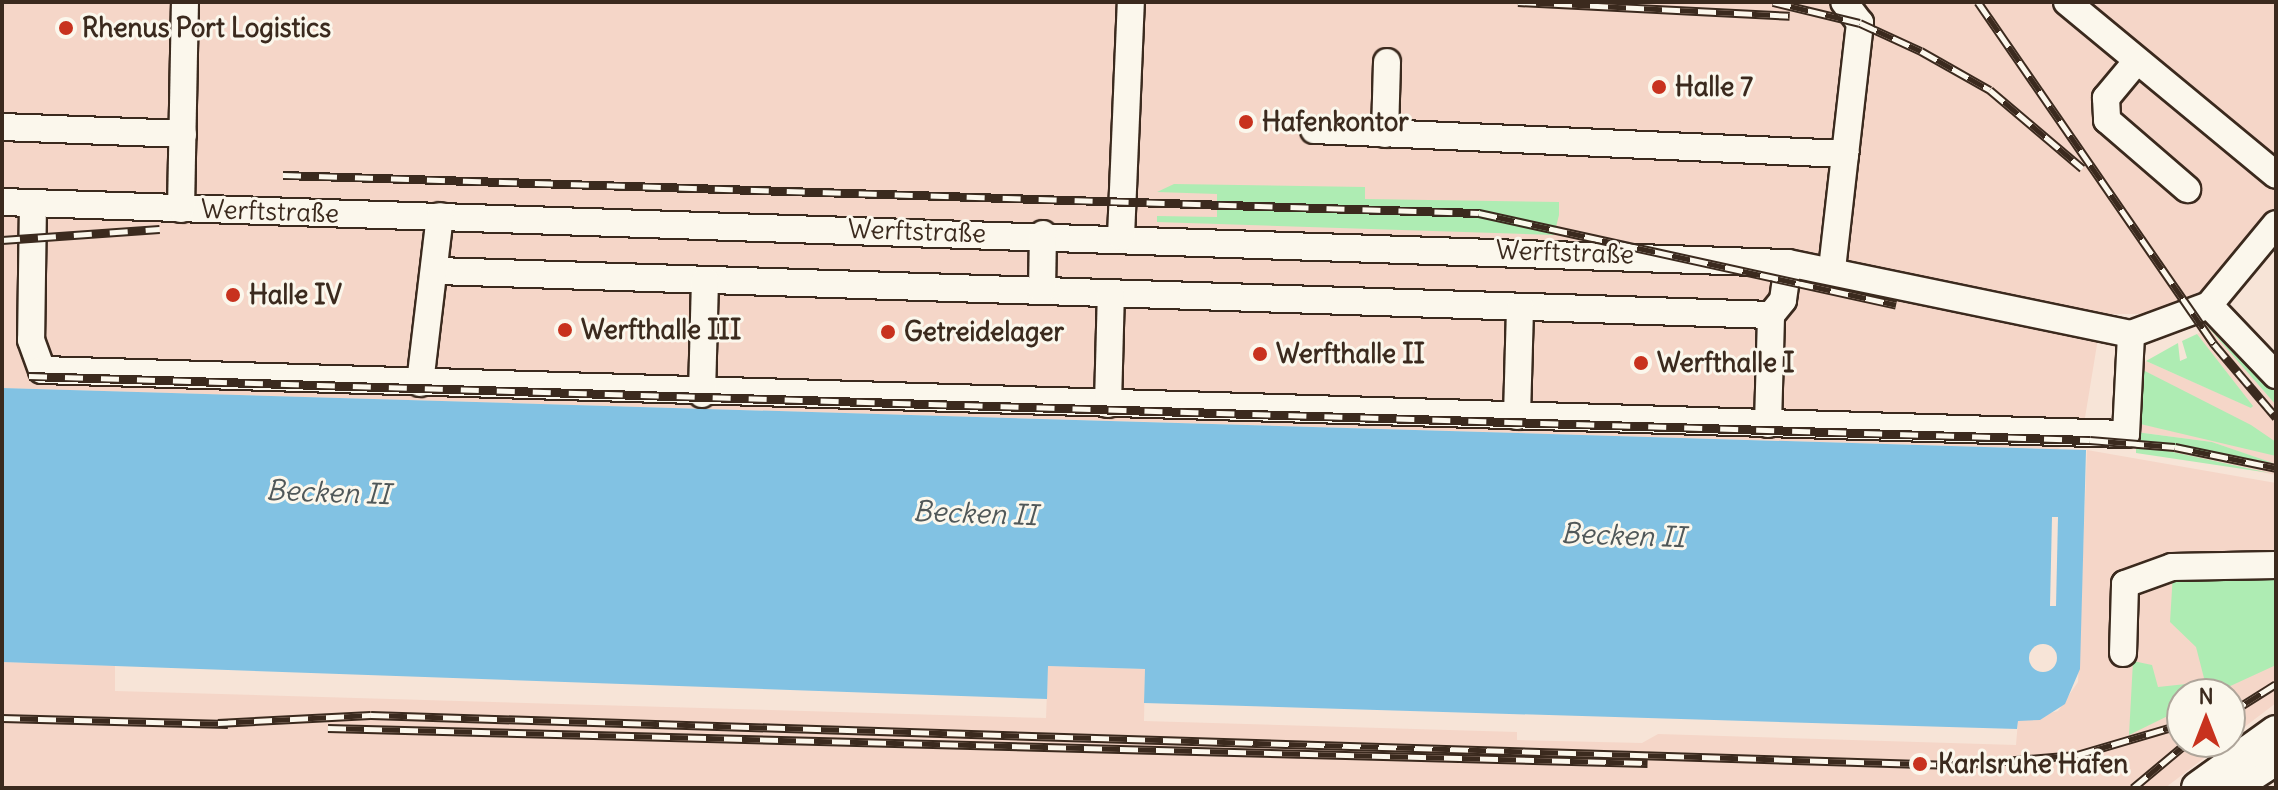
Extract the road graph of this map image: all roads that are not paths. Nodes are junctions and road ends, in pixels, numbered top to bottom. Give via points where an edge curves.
1 (185, 2) edge
2 (1131, 2) edge
3 (2067, 2) edge
4 (1851, 8) edge
5 (1387, 62) dead end
6 (2136, 62) junction
7 (2, 127) edge
8 (1314, 130) dead end
9 (183, 134) junction
10 (1385, 134) junction
11 (1845, 154) junction
12 (2276, 175) edge
13 (2187, 189) dead end
14 (2, 202) edge
15 (33, 203) junction
16 (181, 209) junction
17 (440, 216) junction
18 (2276, 224) edge
19 (1043, 234) junction
20 (1121, 237) junction
21 (1788, 263) junction
22 (1832, 269) junction
23 (438, 271) junction
24 (705, 280) junction
25 (1042, 290) junction
26 (1111, 293) junction
27 (2209, 305) junction
28 (1520, 307) junction
29 (1771, 315) junction
30 (2131, 334) junction
31 (2276, 375) edge
32 (420, 383) junction
33 (702, 394) junction
34 (1108, 404) junction
35 (1517, 416) junction
36 (1768, 424) junction
37 (2276, 565) edge
38 (2123, 653) dead end
39 (2276, 732) edge
40 (2276, 762) edge
41 (2198, 788) edge
42 (2236, 788) edge

1 - 9 street
2 - 20 street
3 - 6 street
4 - 11 street
5 - 10 street
6 - 12 street
6 - 13 street via 2106,98 2107,120
7 - 9 street
8 - 10 street
9 - 16 street
10 - 11 street
11 - 22 street
14 - 15 street, Werftstraße
15 - 16 street, Werftstraße
15 - 32 street via 31,340 42,370
16 - 17 street, Werftstraße
17 - 19 street, Werftstraße
17 - 23 street
18 - 27 street
19 - 20 street, Werftstraße
19 - 25 street
20 - 21 street, Werftstraße
21 - 22 street, Werftstraße
21 - 29 street via 1783,300
22 - 30 street, Werftstraße
23 - 24 street
23 - 32 street
24 - 25 street
24 - 33 street
25 - 26 street
26 - 28 street
26 - 34 street
27 - 30 street
27 - 31 street
28 - 29 street
28 - 35 street
29 - 36 street
30 - 36 street via 2126,434
32 - 33 street
33 - 34 street
34 - 35 street
35 - 36 street
37 - 38 street via 2172,567 2125,584
39 - 41 main road
40 - 42 street

